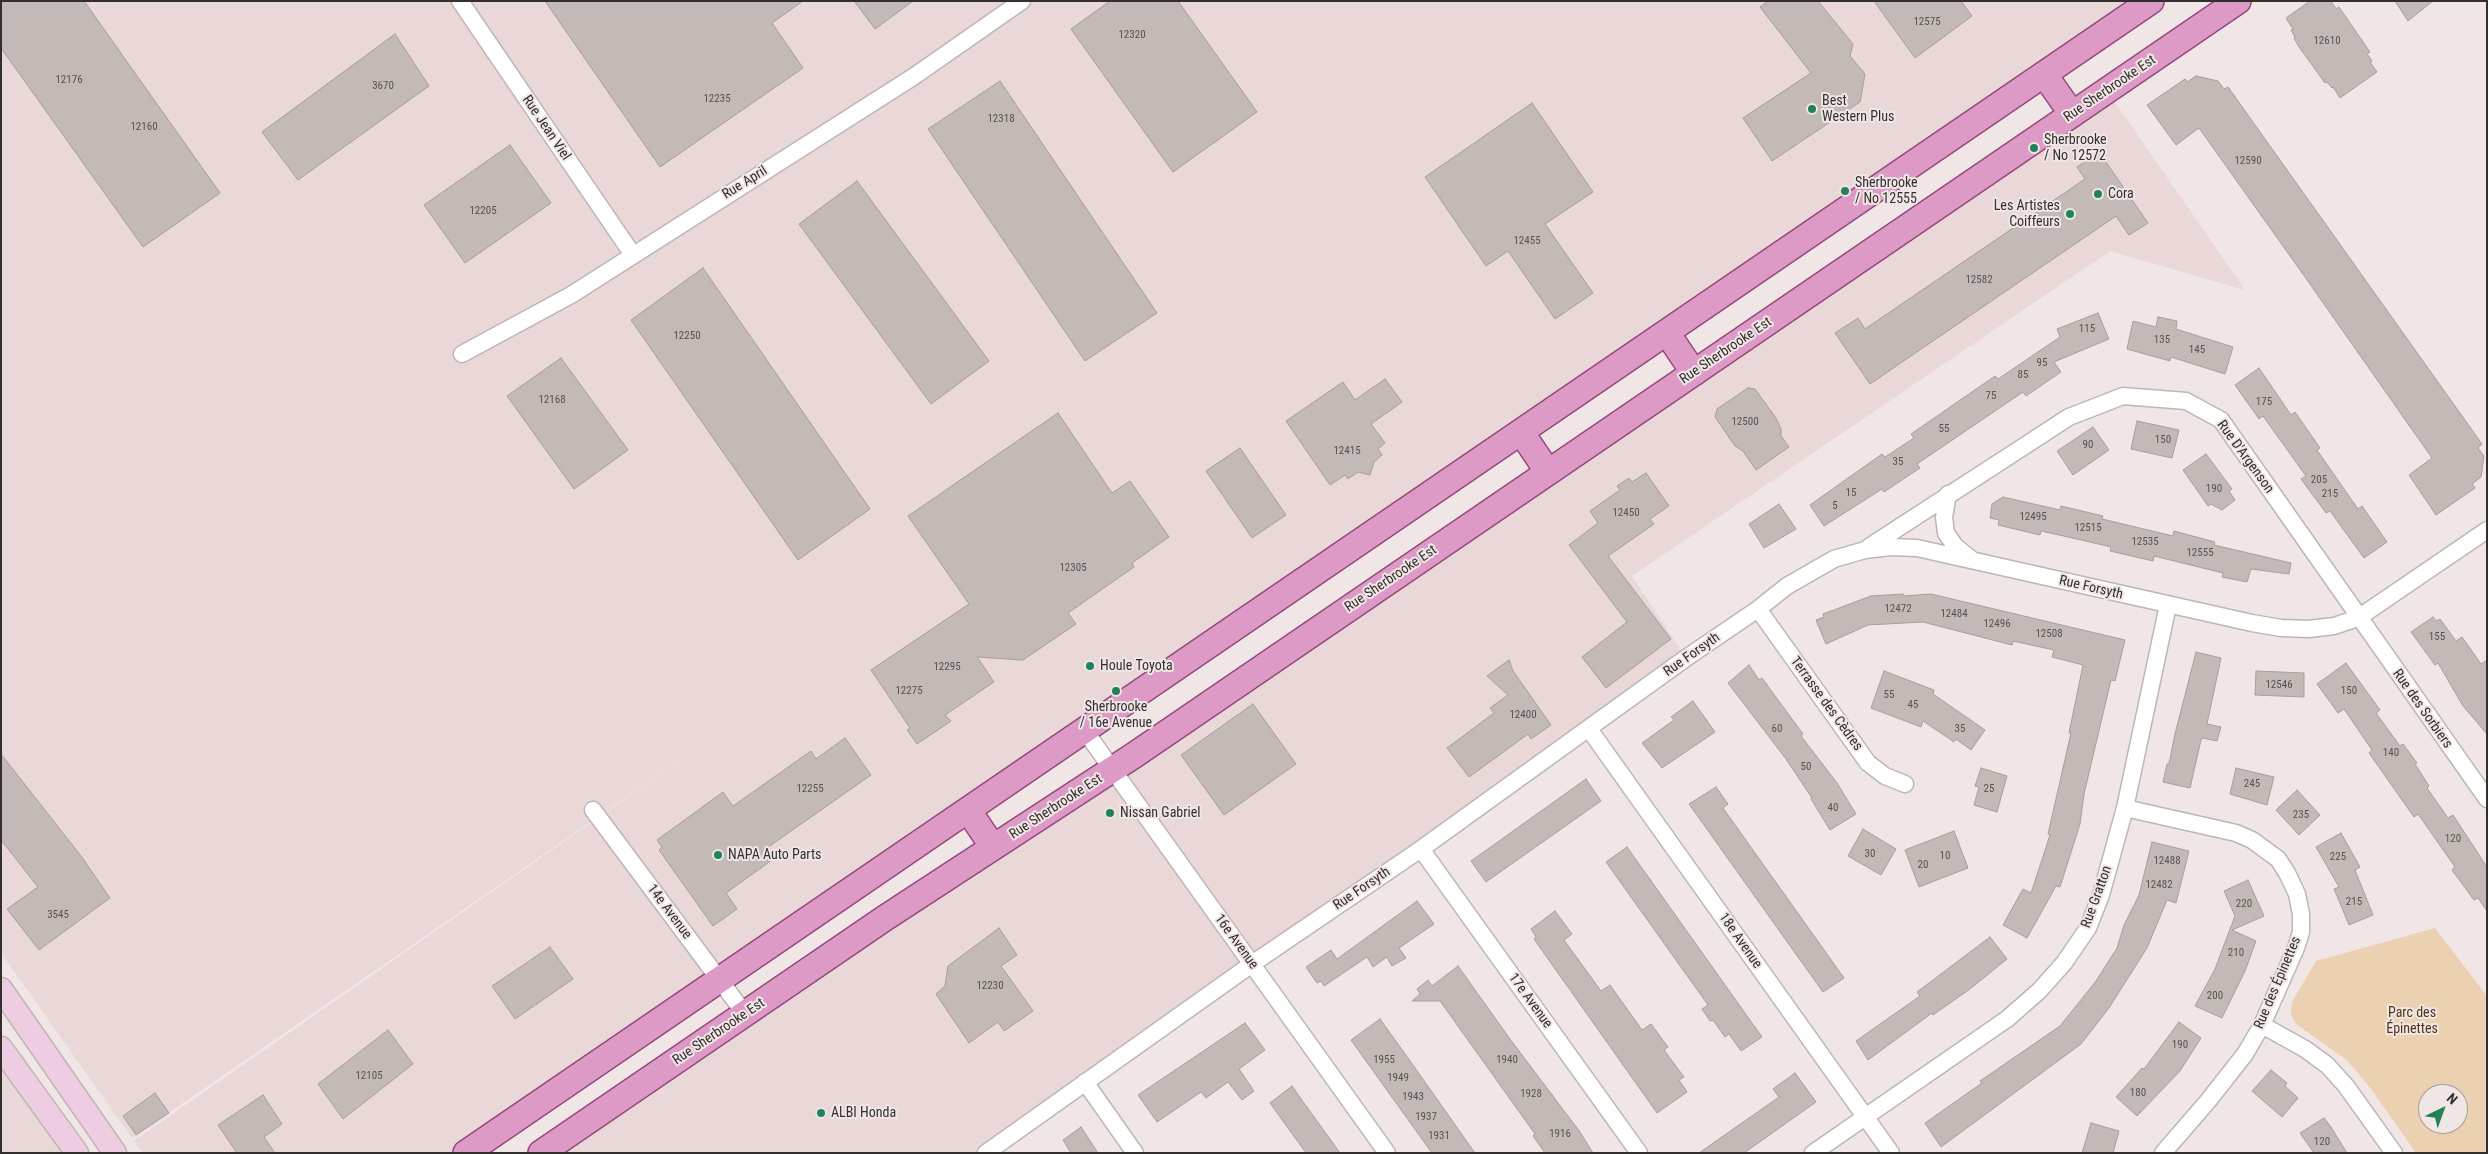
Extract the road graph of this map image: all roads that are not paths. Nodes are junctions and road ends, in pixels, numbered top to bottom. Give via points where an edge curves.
1 (460, 1) edge
2 (1022, 1) edge
3 (2151, 1) edge
4 (2238, 1) edge
5 (2211, 9) edge
6 (2044, 74) junction
7 (2072, 114) junction
8 (633, 255) junction
9 (1666, 333) junction
10 (462, 354) dead end
11 (1694, 373) junction
12 (1521, 432) junction
13 (1548, 472) junction
14 (1948, 494) junction
15 (2487, 530) edge
16 (1866, 550) junction
17 (1973, 560) junction
18 (2168, 606) junction
19 (1758, 609) junction
20 (2358, 618) junction
21 (1589, 729) junction
22 (1085, 731) junction
23 (1113, 770) junction
24 (1905, 784) dead end
25 (2487, 800) edge
26 (2125, 808) junction
27 (593, 810) dead end
28 (968, 810) junction
29 (994, 847) junction
30 (1421, 849) junction
31 (862, 884) junction
32 (885, 918) junction
33 (1252, 964) junction
34 (720, 980) junction
35 (3, 994) edge
36 (745, 1014) junction
37 (2262, 1025) junction
38 (1, 1048) edge
39 (1085, 1082) junction
40 (538, 1104) junction
41 (1865, 1116) junction
42 (561, 1139) junction
43 (77, 1153) edge
44 (114, 1153) edge
45 (466, 1153) edge
46 (541, 1153) edge
47 (986, 1153) edge
48 (1135, 1153) edge
49 (1387, 1153) edge
50 (1640, 1153) edge
51 (1813, 1153) edge
52 (1891, 1153) edge
53 (2163, 1153) edge
54 (2394, 1153) edge

1 - 8 street, Rue Jean Viel
2 - 8 street, Rue April via 913,77
3 - 6 main road
4 - 5 main road, Rue Sherbrooke Est
5 - 7 main road, Rue Sherbrooke Est
6 - 7 main road
6 - 9 main road
7 - 11 main road, Rue Sherbrooke Est
8 - 10 street, Rue April via 571,295
9 - 11 main road
9 - 12 main road
11 - 13 main road, Rue Sherbrooke Est
12 - 13 main road
12 - 22 main road
13 - 23 main road, Rue Sherbrooke Est
14 - 16 street, Rue D'Argenson
14 - 17 street via 1944,517 1946,533 1955,546
14 - 20 street, Rue D'Argenson via 2069,417 2123,396 2186,401 2221,420
15 - 20 street, Rue Forsyth
16 - 17 street, Rue Forsyth via 1917,548
16 - 19 street, Rue Forsyth via 1834,559 1808,572
17 - 18 street, Rue Forsyth
18 - 20 street, Rue Forsyth via 2281,628 2334,626
18 - 26 street, Rue Gratton
19 - 21 street, Rue Forsyth
19 - 24 street, Terrasse des Cèdres via 1868,762 1885,776
20 - 25 street, Rue des Sorbiers
21 - 30 street, Rue Forsyth
21 - 41 street, 18e Avenue
22 - 23 street, 16e Avenue
22 - 28 main road
23 - 29 main road, Rue Sherbrooke Est
23 - 33 street, 16e Avenue
26 - 37 street, Rue des Épinettes via 2236,833 2266,849 2288,873 2297,894 2301,932
26 - 41 street, Rue Gratton via 2101,895 2088,928 2064,963 2039,991 2007,1018
27 - 34 street, 14e Avenue
28 - 29 main road
28 - 31 main road
29 - 32 main road, Rue Sherbrooke Est
30 - 33 street, Rue Forsyth
30 - 50 street, 17e Avenue
31 - 32 main road
31 - 34 main road
32 - 36 main road, Rue Sherbrooke Est
33 - 39 street, Rue Forsyth
33 - 49 street, 16e Avenue
34 - 36 street, 14e Avenue
34 - 40 main road
35 - 44 main road
36 - 42 main road, Rue Sherbrooke Est
37 - 53 street, Rue des Épinettes via 2208,1101
37 - 54 street via 2327,1065
38 - 43 main road
39 - 47 street, Rue Forsyth
39 - 48 street
40 - 42 main road
40 - 45 main road
41 - 51 street, Rue Gratton
41 - 52 street, 18e Avenue
42 - 46 main road, Rue Sherbrooke Est

